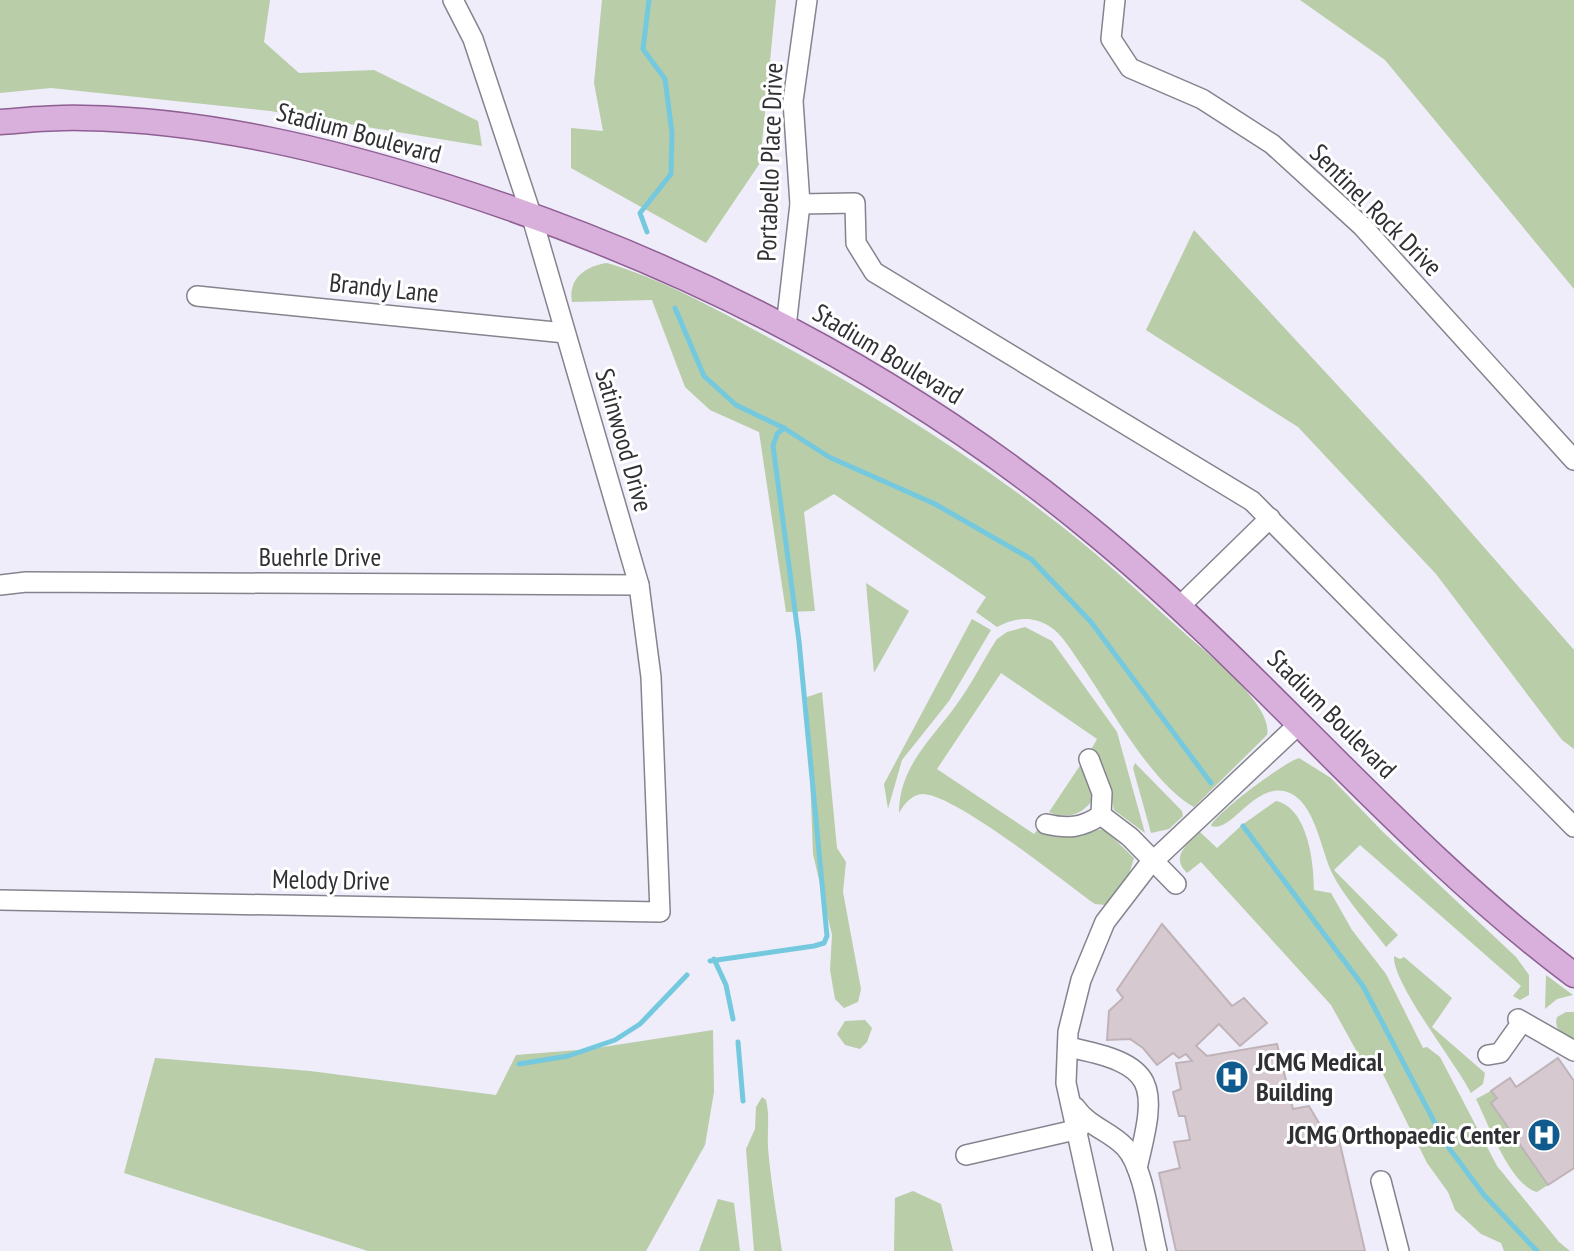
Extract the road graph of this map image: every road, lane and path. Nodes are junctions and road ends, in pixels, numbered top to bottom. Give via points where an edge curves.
1 (453, 0) edge
2 (807, 0) edge
3 (1115, 0) edge
4 (0, 121) edge
5 (800, 204) junction
6 (531, 214) junction
7 (197, 296) dead end
8 (786, 327) junction
9 (565, 333) junction
10 (1574, 460) edge
11 (1270, 518) junction
12 (0, 585) edge
13 (639, 585) junction
14 (1179, 607) junction
15 (1300, 723) junction
16 (1089, 758) dead end
17 (1101, 815) junction
18 (1046, 824) dead end
19 (1574, 827) edge
20 (1154, 860) junction
21 (1176, 884) dead end
22 (0, 901) edge
23 (660, 912) joint
24 (1574, 975) edge
25 (1068, 1047) junction
26 (1574, 1051) edge
27 (1488, 1055) dead end
28 (1072, 1104) junction
29 (1079, 1129) junction
30 (966, 1155) dead end
31 (1137, 1168) junction
32 (1381, 1181) dead end
33 (1103, 1251) edge
34 (1157, 1251) edge
35 (1399, 1251) edge

1 - 6 street, Satinwood Drive via 473,39
2 - 5 street, Portabello Place Drive via 793,100
3 - 10 street, Sentinel Rock Drive via 1111,39 1130,68 1202,99 1272,144 1362,226
4 - 6 main road, Stadium Boulevard via 82,117 265,139 370,163
5 - 8 street, Portabello Place Drive
5 - 11 street via 855,203 856,243 874,272 1252,501
6 - 8 main road, Stadium Boulevard via 675,272
6 - 9 street, Satinwood Drive
7 - 9 street, Brandy Lane
8 - 14 main road, Stadium Boulevard via 903,394 999,458 1091,529
9 - 13 street, Satinwood Drive
11 - 14 street
11 - 19 street
12 - 13 street, Buehrle Drive
13 - 23 street, Satinwood Drive via 651,677
14 - 15 main road, Stadium Boulevard
15 - 20 street
15 - 24 main road, Stadium Boulevard via 1411,836
16 - 17 street via 1102,793
17 - 18 street via 1086,825 1069,828
17 - 20 street
20 - 21 street
20 - 25 street via 1105,922 1081,980
22 - 23 street, Melody Drive
25 - 28 street via 1066,1083
25 - 31 street via 1121,1061 1147,1084 1150,1112
26 - 27 street via 1520,1020 1500,1053
28 - 29 street
28 - 31 street via 1090,1126 1127,1149
29 - 30 street
29 - 33 street
31 - 34 street
32 - 35 street

